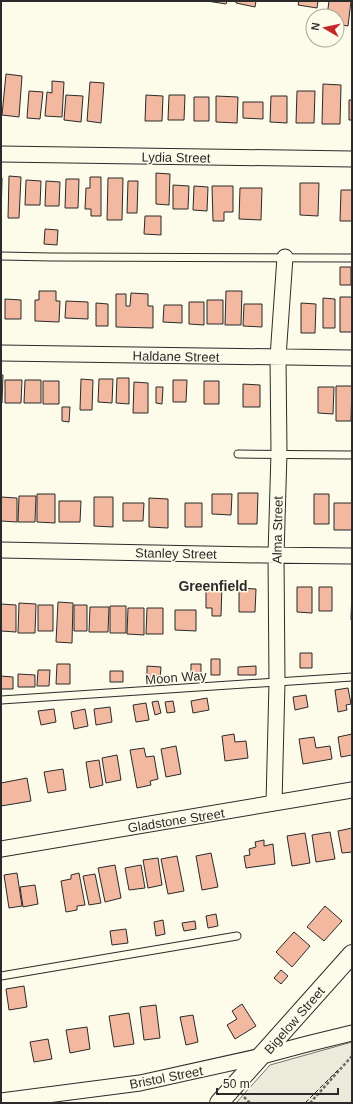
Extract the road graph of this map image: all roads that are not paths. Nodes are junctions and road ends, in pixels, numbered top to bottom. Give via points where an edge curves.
1 (1, 154) edge
2 (352, 159) edge
3 (1, 256) edge
4 (285, 257) junction
5 (352, 258) edge
6 (1, 353) edge
7 (278, 357) junction
8 (352, 358) edge
9 (279, 453) junction
10 (238, 454) dead end
11 (352, 455) edge
12 (1, 550) edge
13 (276, 555) junction
14 (352, 556) edge
15 (352, 677) edge
16 (277, 683) junction
17 (1, 700) edge
18 (352, 790) edge
19 (274, 803) junction
20 (1, 849) edge
21 (237, 936) dead end
22 (352, 954) edge
23 (1, 976) edge
24 (352, 1033) edge
25 (262, 1056) junction
26 (1, 1102) edge
27 (219, 1103) edge

1 - 2 street, Lydia Street
3 - 4 lane
4 - 5 lane
4 - 7 street, Alma Street
6 - 7 street, Haldane Street
7 - 8 street, Haldane Street
7 - 9 street, Alma Street
9 - 10 lane
9 - 11 lane
9 - 13 street, Alma Street
12 - 13 street, Stanley Street
13 - 14 street, Stanley Street
13 - 16 street, Alma Street
15 - 16 lane, Moon Way
16 - 17 lane, Moon Way
16 - 19 street, Alma Street
18 - 19 street, Gladstone Street
19 - 20 street, Gladstone Street
21 - 23 lane
22 - 25 street, Bigelow Street
24 - 25 street, Bristol Street
25 - 26 street, Bristol Street via 140,1083
25 - 27 street, Bigelow Street

